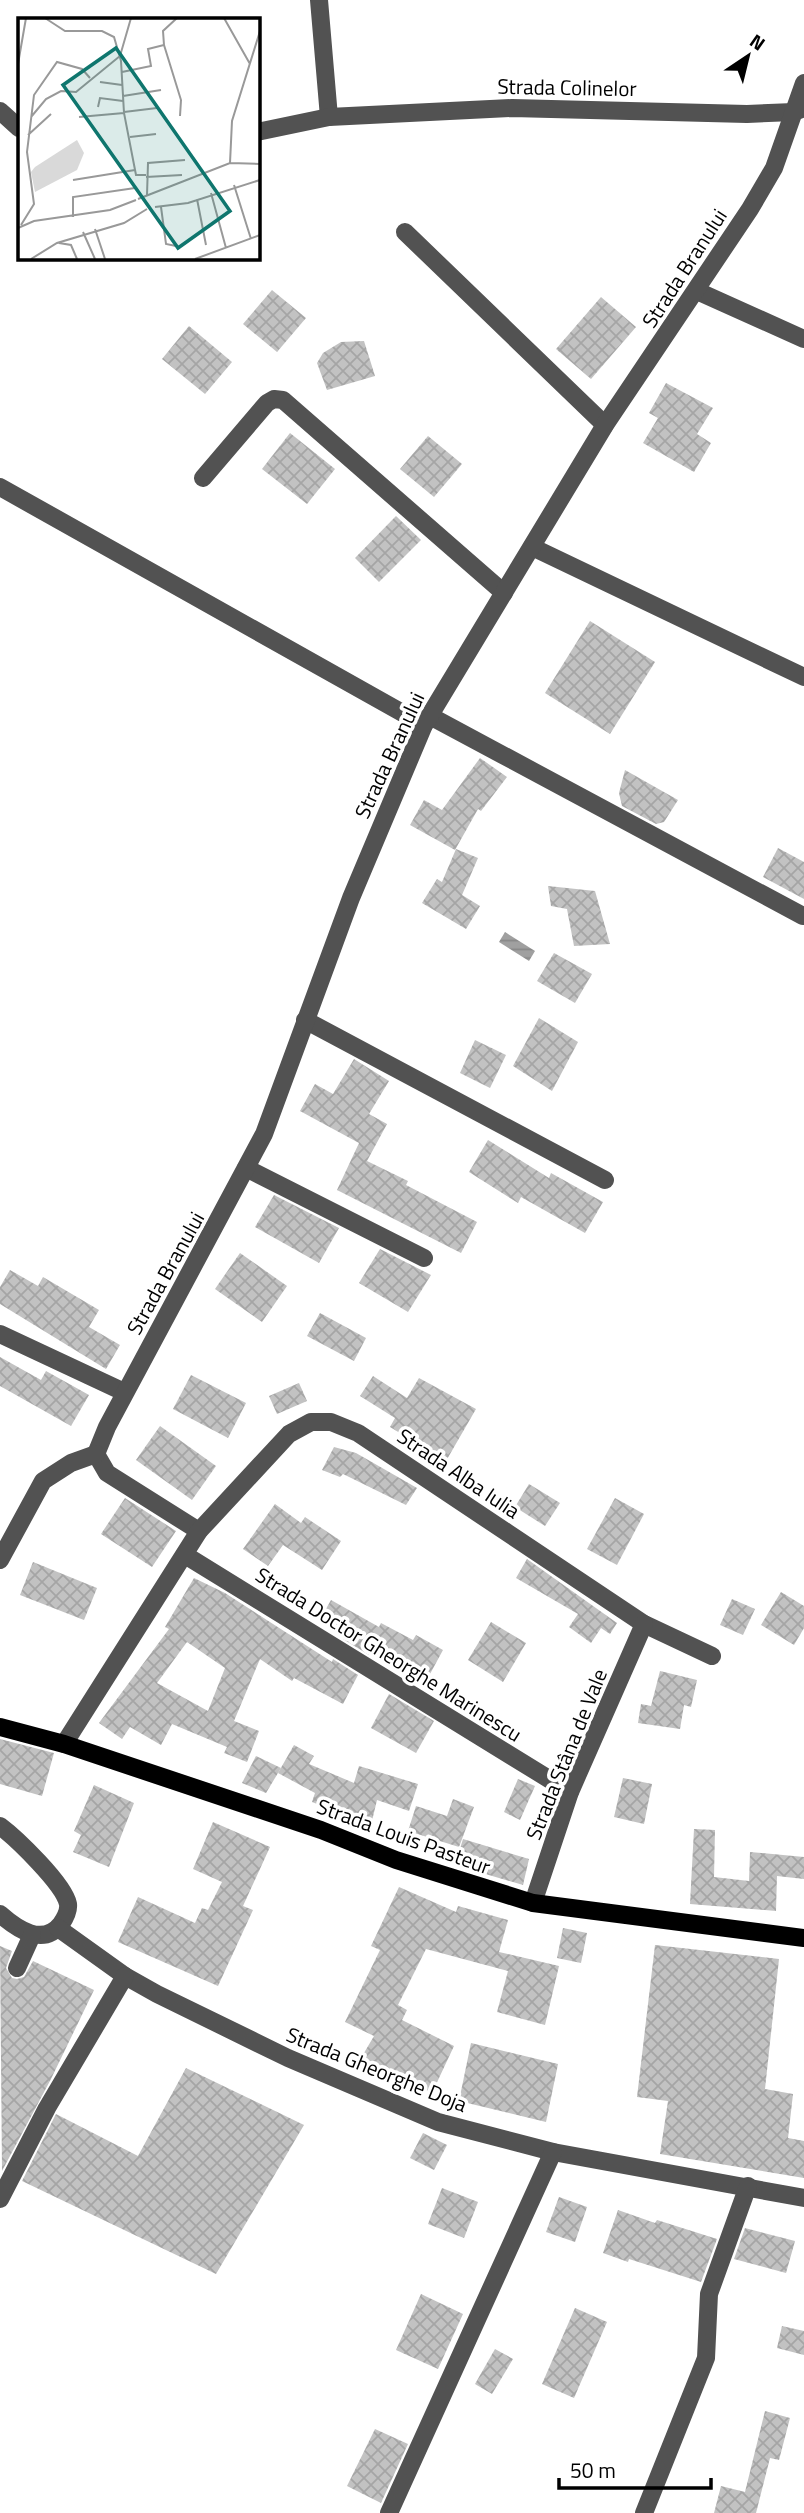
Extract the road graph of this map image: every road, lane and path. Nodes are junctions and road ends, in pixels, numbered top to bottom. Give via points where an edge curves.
1 (319, 0) edge
2 (804, 83) edge
3 (799, 110) edge
4 (0, 111) edge
5 (329, 117) junction
6 (18, 127) edge
7 (259, 132) edge
8 (404, 232) dead end
9 (697, 291) junction
10 (804, 339) edge
11 (605, 425) junction
12 (204, 478) dead end
13 (0, 487) edge
14 (532, 547) junction
15 (504, 593) junction
16 (804, 677) edge
17 (427, 720) junction
18 (803, 916) edge
19 (305, 1020) junction
20 (246, 1168) junction
21 (605, 1180) dead end
22 (424, 1258) dead end
23 (0, 1334) edge
24 (124, 1392) junction
25 (96, 1454) junction
26 (199, 1531) junction
27 (185, 1555) junction
28 (0, 1560) edge
29 (644, 1624) junction
30 (712, 1656) dead end
31 (0, 1727) edge
32 (64, 1744) junction
33 (570, 1792) junction
34 (0, 1826) edge
35 (533, 1903) junction
36 (0, 1914) edge
37 (58, 1927) junction
38 (32, 1934) junction
39 (804, 1938) edge
40 (17, 1968) dead end
41 (125, 1976) junction
42 (553, 2152) junction
43 (748, 2186) junction
44 (804, 2198) edge
45 (0, 2199) edge
46 (389, 2513) edge
47 (644, 2513) edge

1 - 5 street
2 - 3 street, Strada Branului
3 - 5 street, Strada Colinelor via 747,114 512,108
3 - 9 street, Strada Branului via 774,168
4 - 6 street
5 - 7 street, Strada Colinelor
8 - 11 street
9 - 10 street
9 - 11 street, Strada Branului
11 - 14 street, Strada Branului
12 - 15 street via 267,403 283,400
13 - 17 street
14 - 15 street, Strada Branului
14 - 16 street
15 - 17 street, Strada Branului
17 - 18 street
17 - 19 street, Strada Branului via 366,860
19 - 20 street, Strada Branului via 264,1134
19 - 21 street
20 - 22 street
20 - 24 street, Strada Branului
23 - 24 street
24 - 25 street, Strada Branului
25 - 26 street via 107,1473
25 - 28 street via 43,1481
26 - 27 street
26 - 29 street, Strada Alba Iulia via 289,1434 311,1422 331,1422 358,1433
27 - 32 street
27 - 33 street, Strada Doctor Gheorghe Marinescu
29 - 30 street, Strada Alba Iulia
29 - 33 street, Strada Stâna de Vale
31 - 32 main road, Strada Louis Pasteur
32 - 35 main road, Strada Louis Pasteur
33 - 35 street, Strada Stâna de Vale
34 - 37 street via 64,1894 67,1912
35 - 39 main road, Strada Louis Pasteur
36 - 38 street
37 - 38 street
37 - 41 street, Strada Gheorghe Doja
38 - 40 street
41 - 42 street, Strada Gheorghe Doja via 267,2048 438,2122
41 - 45 street
42 - 43 street, Strada Gheorghe Doja
42 - 46 street
43 - 44 street, Strada Gheorghe Doja
43 - 47 street via 709,2294 706,2358

